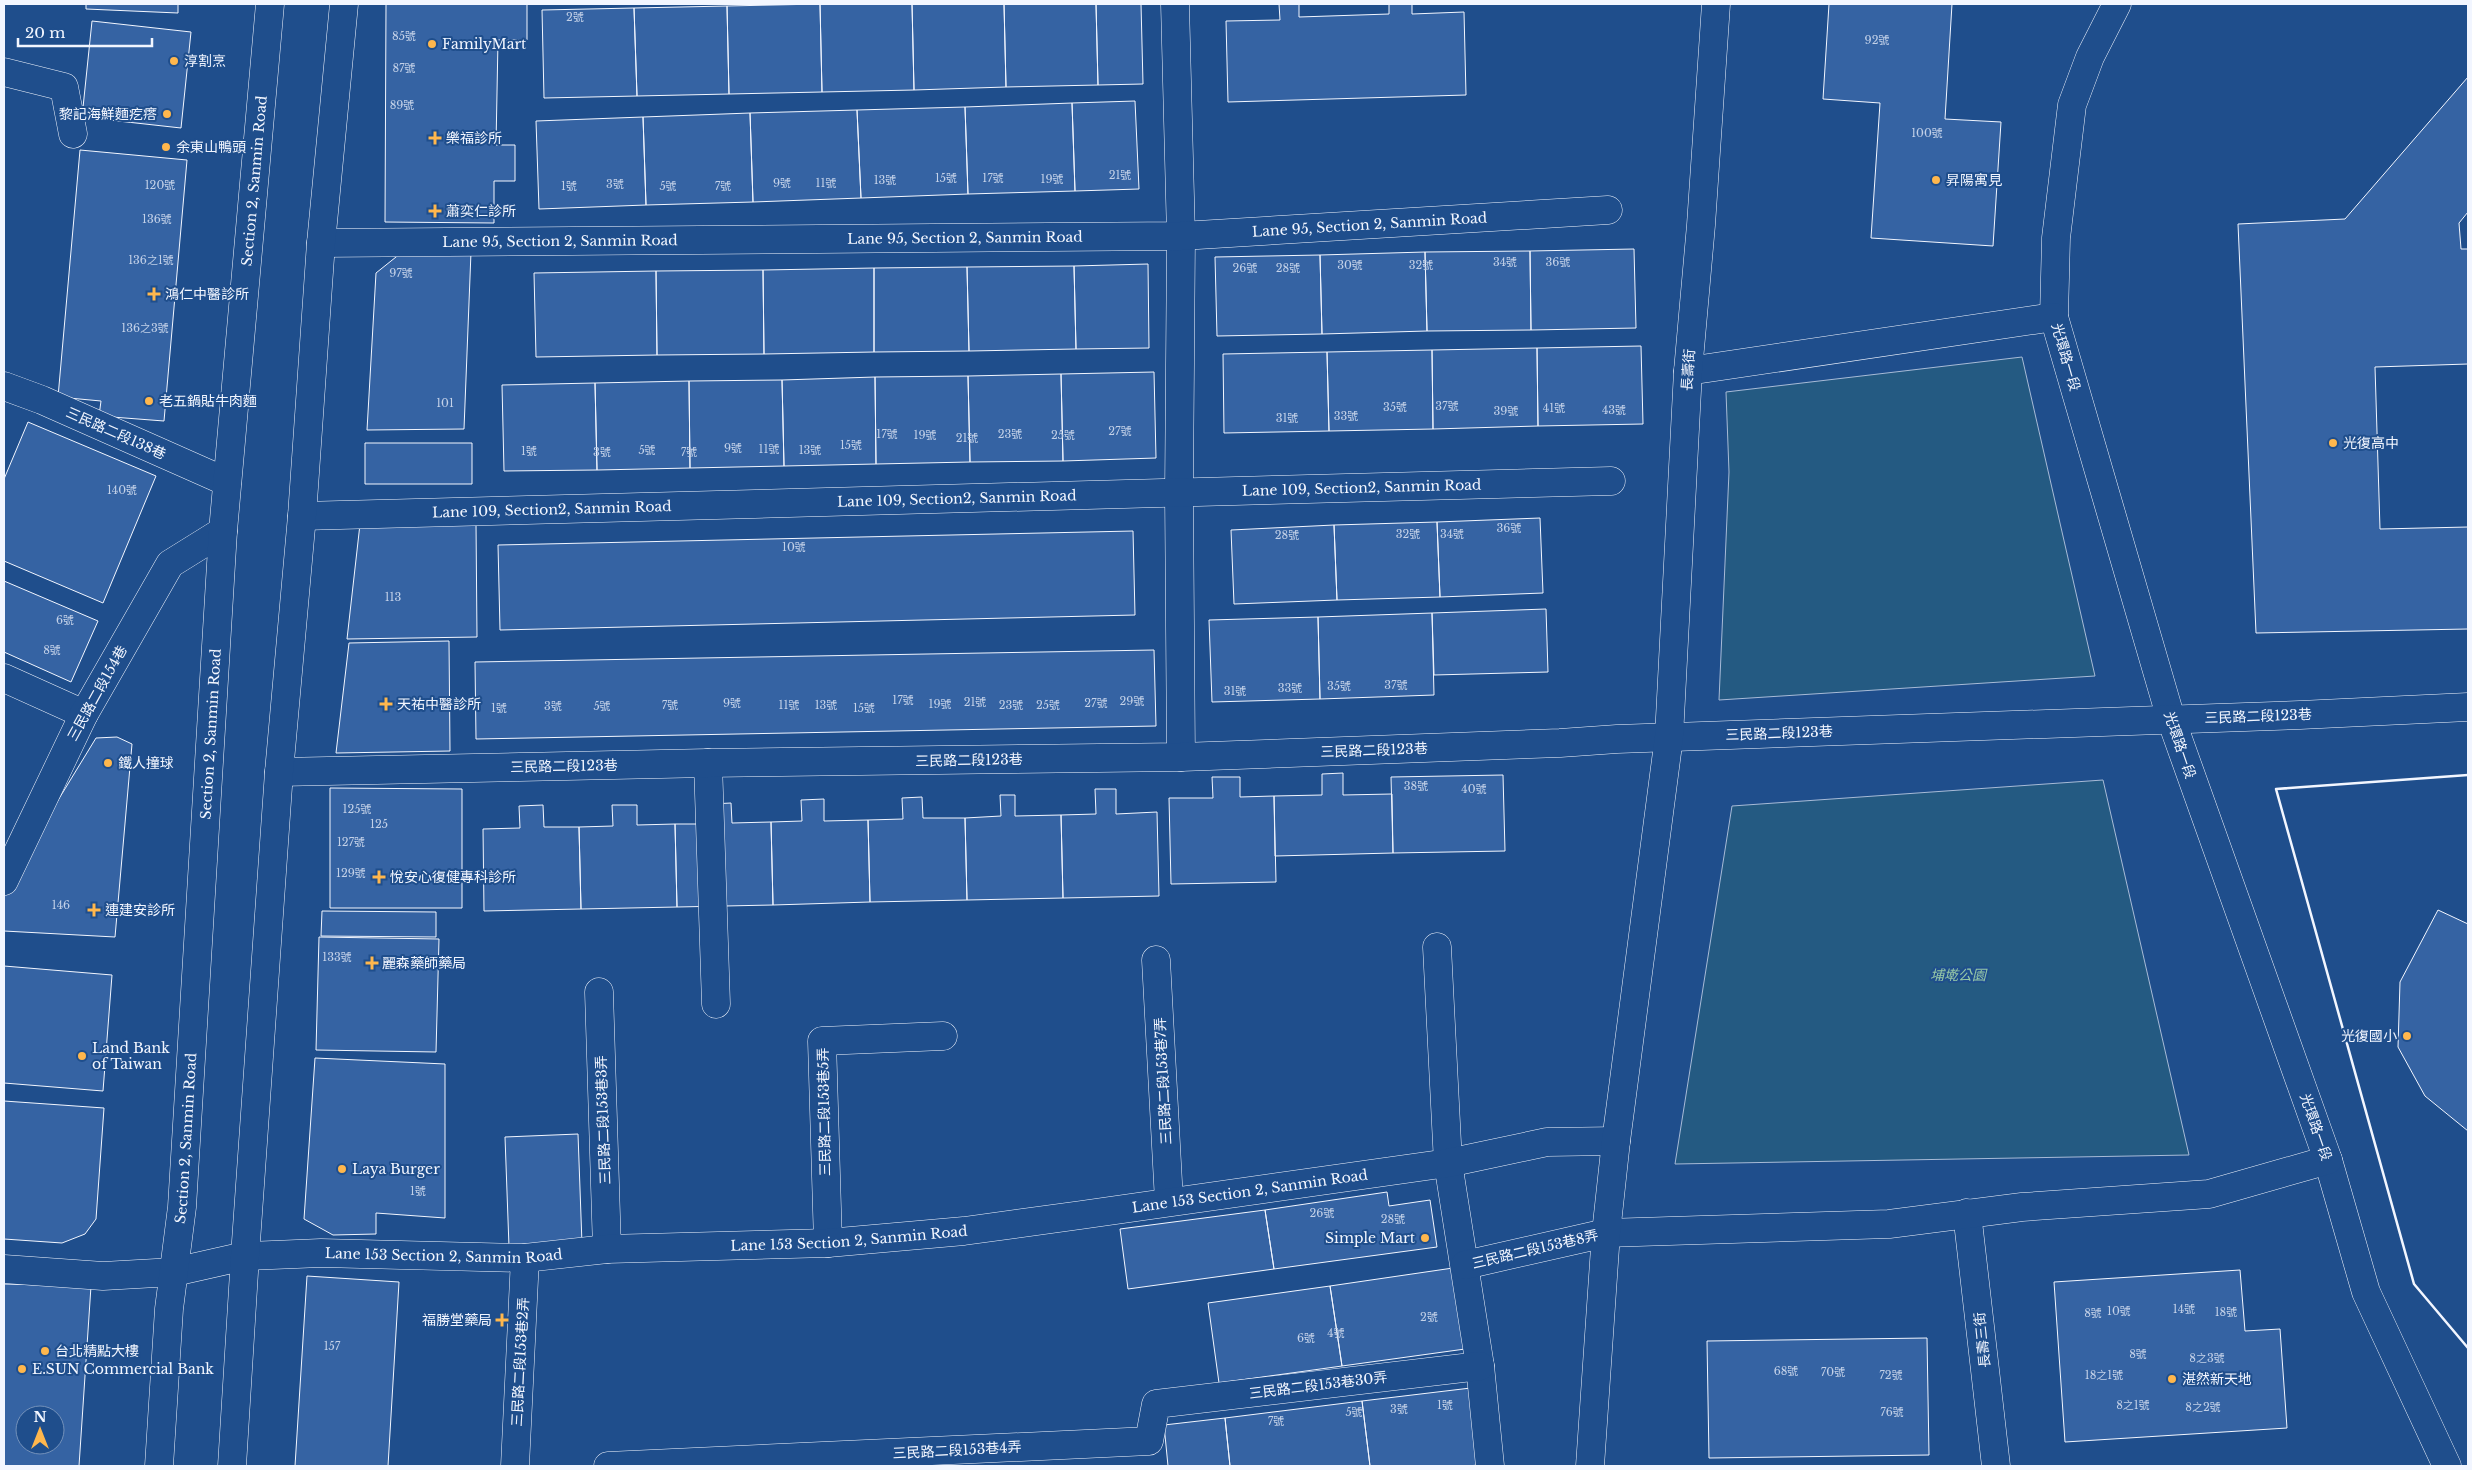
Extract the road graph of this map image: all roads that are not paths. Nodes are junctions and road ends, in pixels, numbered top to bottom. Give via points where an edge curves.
1 (270, 4) edge
2 (344, 4) edge
3 (1175, 4) edge
4 (1716, 4) edge
5 (2117, 4) edge
6 (4, 72) edge
7 (73, 134) dead end
8 (1608, 210) dead end
9 (1181, 236) junction
10 (321, 243) junction
11 (2054, 317) junction
12 (1688, 371) junction
13 (4, 386) edge
14 (1611, 481) dead end
15 (227, 482) junction
16 (1179, 493) junction
17 (302, 516) junction
18 (222, 531) junction
19 (4, 678) edge
20 (2468, 707) edge
21 (84, 714) junction
22 (2171, 720) junction
23 (1668, 737) junction
24 (1181, 757) junction
25 (708, 763) junction
26 (279, 772) junction
27 (4, 881) edge
28 (1437, 947) dead end
29 (1156, 960) dead end
30 (599, 992) dead end
31 (716, 1004) dead end
32 (944, 1036) dead end
33 (1616, 1141) junction
34 (2328, 1160) junction
35 (1448, 1163) junction
36 (1169, 1201) junction
37 (1967, 1213) junction
38 (1606, 1233) junction
39 (828, 1243) junction
40 (607, 1249) junction
41 (245, 1256) junction
42 (525, 1258) junction
43 (1465, 1265) junction
44 (4, 1269) edge
45 (174, 1272) junction
46 (1480, 1366) junction
47 (1156, 1404) joint
48 (159, 1466) edge
49 (232, 1466) edge
50 (515, 1466) edge
51 (608, 1466) edge
52 (1490, 1466) edge
53 (1590, 1466) edge
54 (1996, 1466) edge
55 (2447, 1466) edge

1 - 15 street, Section 2, Sanmin Road
2 - 10 street
3 - 9 street
4 - 12 street, 長壽街
5 - 11 street, 光環路一段 via 2090,57 2072,105 2056,238
6 - 7 street via 64,87
8 - 9 street, Lane 95, Section 2, Sanmin Road
9 - 10 street, Lane 95, Section 2, Sanmin Road
9 - 16 street
10 - 17 street
11 - 12 street
11 - 22 street, 光環路一段
12 - 23 street, 長壽街
13 - 15 street, 三民路二段138巷
14 - 16 street, Lane 109, Section2, Sanmin Road
15 - 18 street, Section 2, Sanmin Road
16 - 17 street, Lane 109, Section2, Sanmin Road
16 - 24 street
17 - 26 street
18 - 21 street, 三民路二段154巷 via 170,564
18 - 45 street, Section 2, Sanmin Road via 182,1207
19 - 21 street
20 - 22 street, 三民路二段123巷
21 - 27 street, 三民路二段154巷
22 - 23 street, 三民路二段123巷
22 - 34 street, 光環路一段
23 - 24 street, 三民路二段123巷
23 - 33 street, 長壽街
24 - 25 street, 三民路二段123巷
25 - 26 street, 三民路二段123巷
25 - 31 street
26 - 41 street
28 - 35 street
29 - 36 street, 三民路二段153巷7弄
30 - 40 street, 三民路二段153巷3弄
32 - 39 street, 三民路二段153巷5弄 via 822,1042
33 - 35 street, Lane 153 Section 2, Sanmin Road via 1547,1142
33 - 38 street, 長壽街
34 - 37 street, 三民路二段153巷8弄 via 2209,1194
34 - 55 street, 光環路一段 via 2366,1292
35 - 36 street, Lane 153 Section 2, Sanmin Road
35 - 43 street
36 - 39 street, Lane 153 Section 2, Sanmin Road via 964,1231
37 - 38 street, 三民路二段153巷8弄 via 1890,1224
37 - 54 street, 長壽三街
38 - 43 street, 三民路二段153巷8弄
38 - 53 street, 長壽街
39 - 40 street, Lane 153 Section 2, Sanmin Road
40 - 42 street, Lane 153 Section 2, Sanmin Road
41 - 42 street, Lane 153 Section 2, Sanmin Road via 321,1253
41 - 45 street, Lane 153 Section 2, Sanmin Road
41 - 49 street
42 - 50 street, 三民路二段153巷2弄
43 - 46 street
44 - 45 street, Lane 153 Section 2, Sanmin Road via 102,1276
45 - 48 street, Section 2, Sanmin Road
46 - 47 street, 三民路二段153巷30弄
46 - 52 street
47 - 51 street, 三民路二段153巷4弄 via 1150,1441

